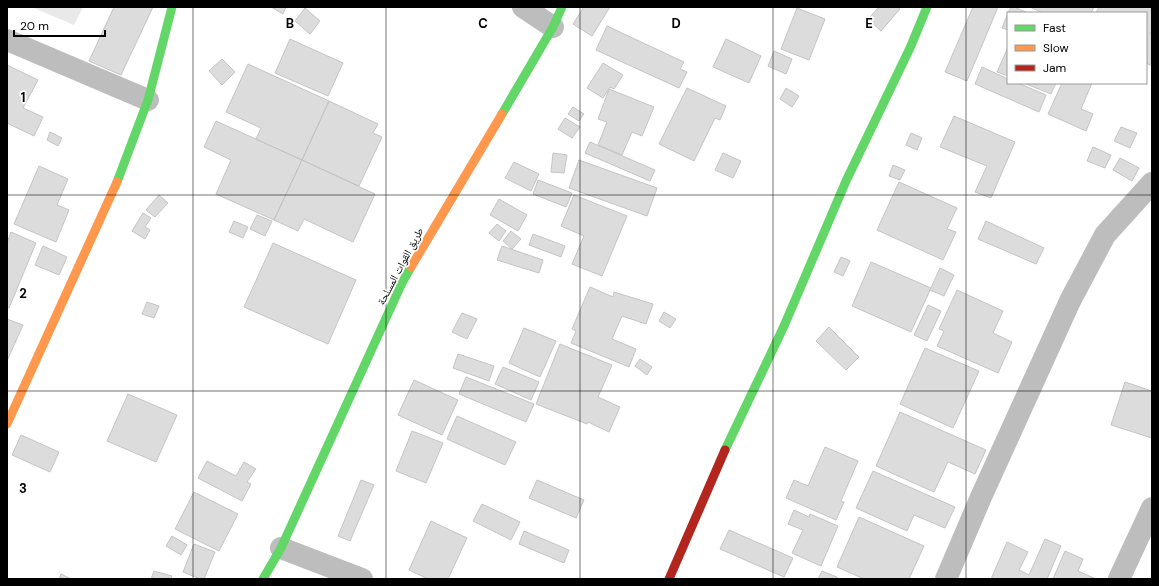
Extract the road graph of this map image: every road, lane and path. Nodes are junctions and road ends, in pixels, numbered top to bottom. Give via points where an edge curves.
1 (172, 7) edge
2 (523, 7) edge
3 (562, 7) edge
4 (927, 7) edge
5 (553, 27) junction
6 (7, 40) edge
7 (148, 100) junction
8 (1152, 183) edge
9 (7, 424) edge
10 (1152, 508) edge
11 (281, 548) junction
12 (263, 579) edge
13 (362, 579) edge
14 (669, 579) edge
15 (946, 579) edge
16 (1119, 579) edge

1 - 7 street
2 - 5 street
3 - 5 street, طريق القوات المسلحة
4 - 14 street via 846,181 784,326 714,470
5 - 11 street, طريق القوات المسلحة via 402,283
6 - 7 street
7 - 9 street via 121,172
8 - 15 street via 1105,235 1070,301
10 - 16 street
11 - 12 street, طريق القوات المسلحة
11 - 13 street

